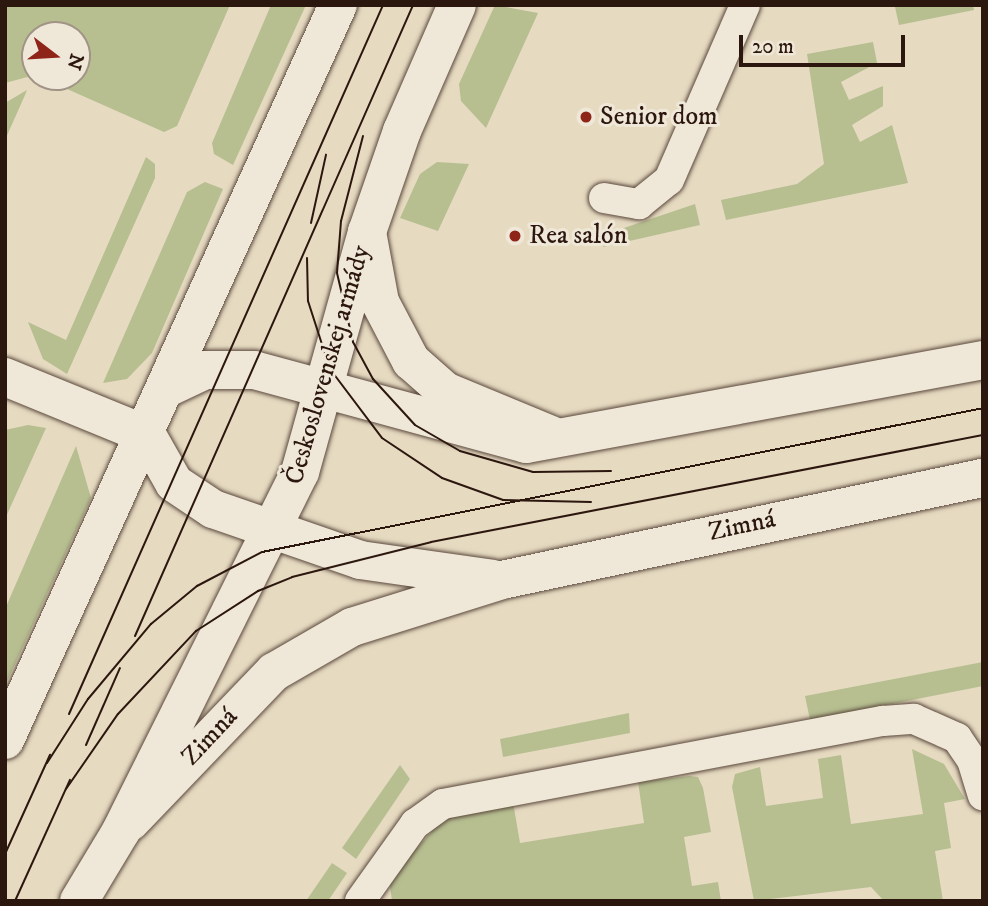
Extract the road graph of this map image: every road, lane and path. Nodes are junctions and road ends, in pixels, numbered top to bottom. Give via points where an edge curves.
1 (338, 5) edge
2 (457, 5) edge
3 (745, 5) edge
4 (604, 198) dead end
5 (367, 232) junction
6 (983, 360) edge
7 (5, 377) edge
8 (326, 387) junction
9 (167, 388) junction
10 (147, 435) junction
11 (551, 435) junction
12 (983, 478) edge
13 (273, 532) junction
14 (502, 580) junction
15 (5, 740) edge
16 (983, 795) edge
17 (121, 831) junction
18 (79, 901) edge
19 (360, 901) edge

1 - 9 street
2 - 5 street, Československej armády via 402,131
3 - 4 lane via 669,180 639,204
5 - 8 street, Československej armády
5 - 11 street via 380,302 418,369 445,391
6 - 11 street via 624,430
7 - 10 street
8 - 9 street via 225,367
8 - 11 street via 496,440 526,444
8 - 13 street, Československej armády
9 - 10 street
10 - 13 street, Zimná via 174,483 213,509
10 - 15 street
12 - 14 street, Zimná
13 - 14 street, Zimná via 360,560
13 - 17 street, Československej armády
14 - 17 street, Zimná via 352,627 298,654 255,689
16 - 19 lane via 957,738 914,719 883,721 443,804 415,824
17 - 18 street, Československej armády

